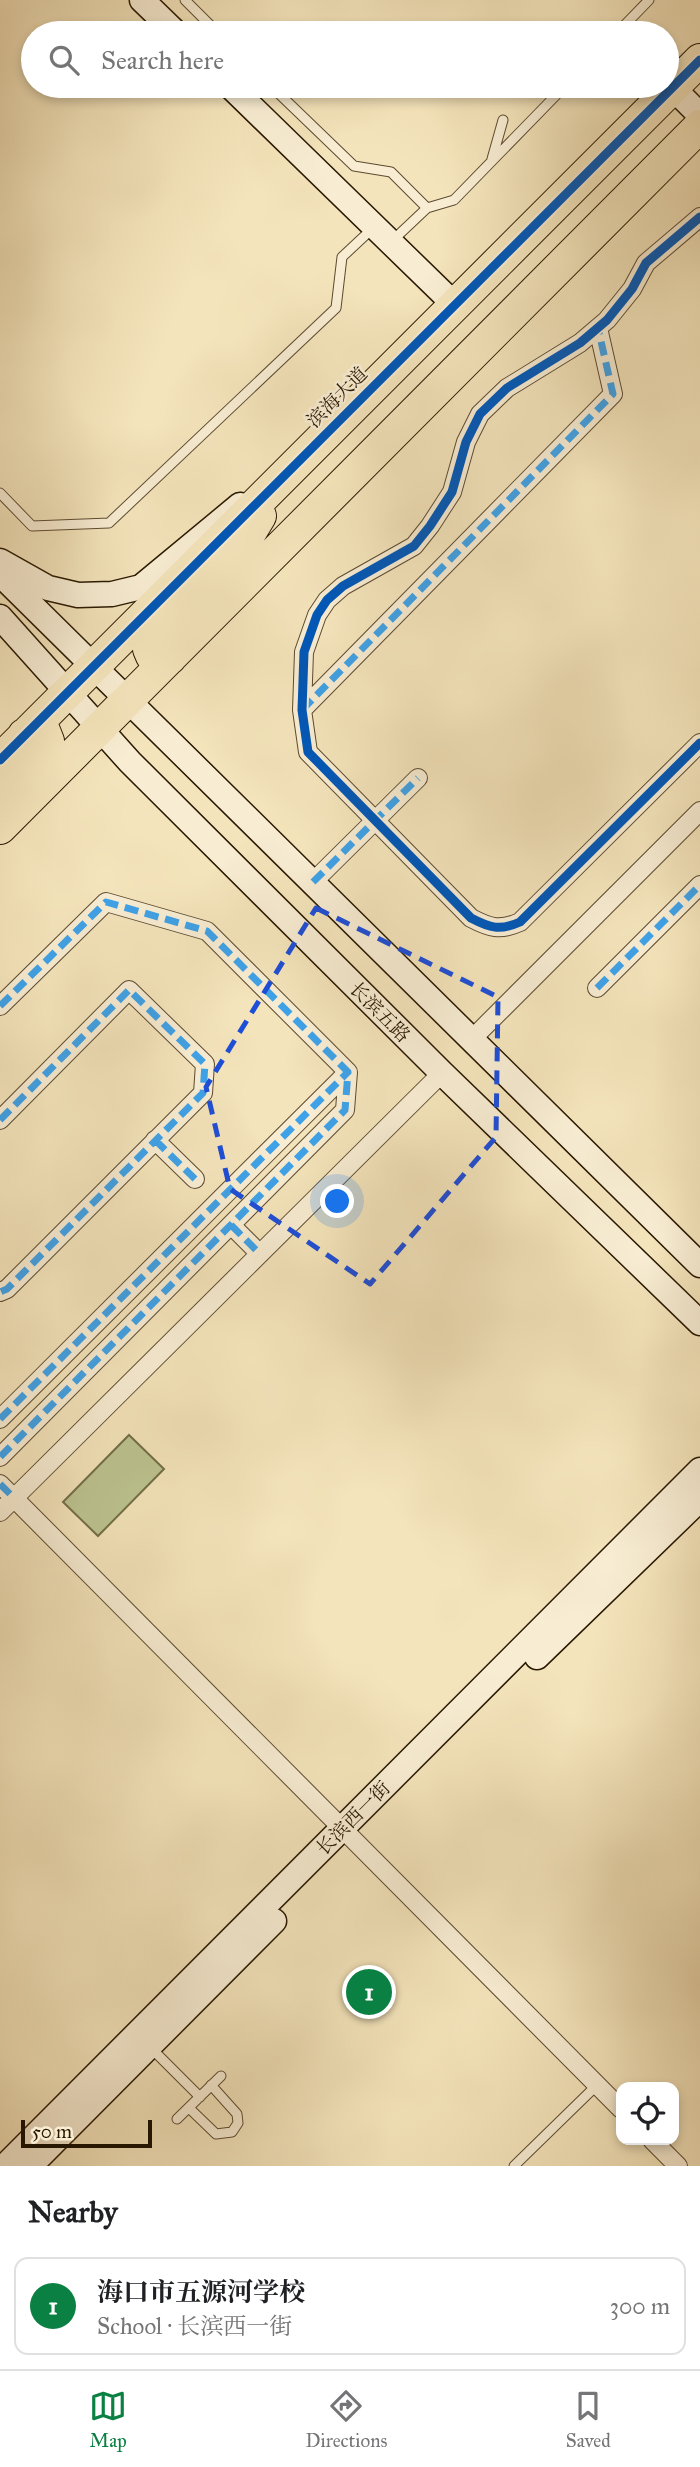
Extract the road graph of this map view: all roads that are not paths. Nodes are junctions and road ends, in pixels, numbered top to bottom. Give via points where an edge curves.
1 (142, 0) edge
2 (185, 0) edge
3 (649, 0) edge
4 (164, 21) edge
5 (206, 21) edge
6 (629, 21) edge
7 (690, 76) edge
8 (242, 98) edge
9 (283, 98) edge
10 (553, 98) edge
11 (668, 98) edge
12 (700, 115) edge
13 (503, 120) dead end
14 (700, 126) edge
15 (491, 161) junction
16 (427, 208) junction
17 (700, 217) edge
18 (383, 235) junction
19 (456, 306) junction
20 (598, 328) junction
21 (286, 472) junction
22 (0, 493) edge
23 (0, 561) edge
24 (0, 574) edge
25 (0, 617) edge
26 (170, 658) junction
27 (93, 667) junction
28 (67, 693) junction
29 (127, 701) junction
30 (302, 710) junction
31 (100, 729) junction
32 (24, 736) junction
33 (700, 743) edge
34 (0, 760) edge
35 (188, 762) junction
36 (418, 778) dead end
37 (157, 789) junction
38 (0, 794) edge
39 (700, 811) edge
40 (375, 820) junction
41 (0, 828) edge
42 (313, 882) junction
43 (700, 885) edge
44 (597, 989) dead end
45 (0, 1006) edge
46 (473, 1038) junction
47 (348, 1072) junction
48 (442, 1073) junction
49 (0, 1120) edge
50 (155, 1140) junction
51 (195, 1179) dead end
52 (231, 1225) junction
53 (260, 1254) junction
54 (700, 1265) edge
55 (0, 1292) edge
56 (700, 1323) edge
57 (0, 1419) edge
58 (0, 1457) edge
59 (700, 1470) edge
60 (0, 1484) edge
61 (14, 1498) junction
62 (700, 1499) edge
63 (0, 1512) edge
64 (348, 1835) junction
65 (150, 2047) junction
66 (221, 2076) dead end
67 (212, 2085) junction
68 (597, 2085) junction
69 (200, 2097) junction
70 (616, 2104) edge
71 (188, 2108) junction
72 (177, 2119) dead end
73 (657, 2145) edge
74 (5, 2166) edge
75 (30, 2166) edge
76 (514, 2166) edge
77 (678, 2166) edge

1 - 4 street
2 - 5 lane
3 - 6 lane
7 - 12 street
8 - 18 street
9 - 16 lane via 354,166 391,172
10 - 15 lane
11 - 19 highway, 滨海大道
13 - 15 lane
14 - 26 highway
15 - 16 lane via 454,200
16 - 18 lane
17 - 20 street via 646,263 632,289
18 - 19 street
18 - 22 lane via 342,257 336,308 108,523 32,526
19 - 21 highway, 滨海大道
20 - 30 street via 613,394
20 - 30 street via 507,388 480,414 466,442 452,492 414,546 327,600 304,652
21 - 23 street via 216,522 142,587 78,595 48,588
21 - 26 highway via 236,556 153,640 152,656
21 - 27 highway, 滨海大道
24 - 27 street
25 - 28 street, 长滨五路
26 - 29 highway
27 - 28 highway, 滨海大道
27 - 29 street
28 - 31 street, 长滨五路
28 - 32 highway, 滨海大道
29 - 31 highway
29 - 35 street
30 - 40 street via 308,752
31 - 37 street, 长滨五路
31 - 41 highway
32 - 34 highway, 滨海大道
32 - 38 highway via 44,731 45,749
33 - 40 street via 520,922 504,929 471,918
35 - 37 street via 160,766
35 - 42 street
36 - 40 street
37 - 48 street, 长滨五路
39 - 46 street
40 - 42 street
42 - 46 street
43 - 44 street
45 - 47 street via 106,902 207,931
46 - 54 street
47 - 52 street via 345,1110
47 - 57 street
48 - 53 street
48 - 56 street, 长滨五路
49 - 50 street via 129,990 205,1064 203,1093
50 - 51 street
50 - 55 street
52 - 53 street
52 - 58 street
53 - 61 street
59 - 64 street, 长滨西一街
60 - 61 street
61 - 63 street
61 - 64 street
62 - 64 street, 长滨西一街
64 - 65 street, 长滨西一街
64 - 68 street
64 - 74 street, 长滨西一街
65 - 69 lane
65 - 75 street, 长滨西一街
66 - 67 lane
67 - 69 lane
67 - 71 lane via 237,2113 232,2132 216,2134
68 - 70 street
68 - 76 lane
69 - 71 lane
71 - 72 lane
73 - 77 street

